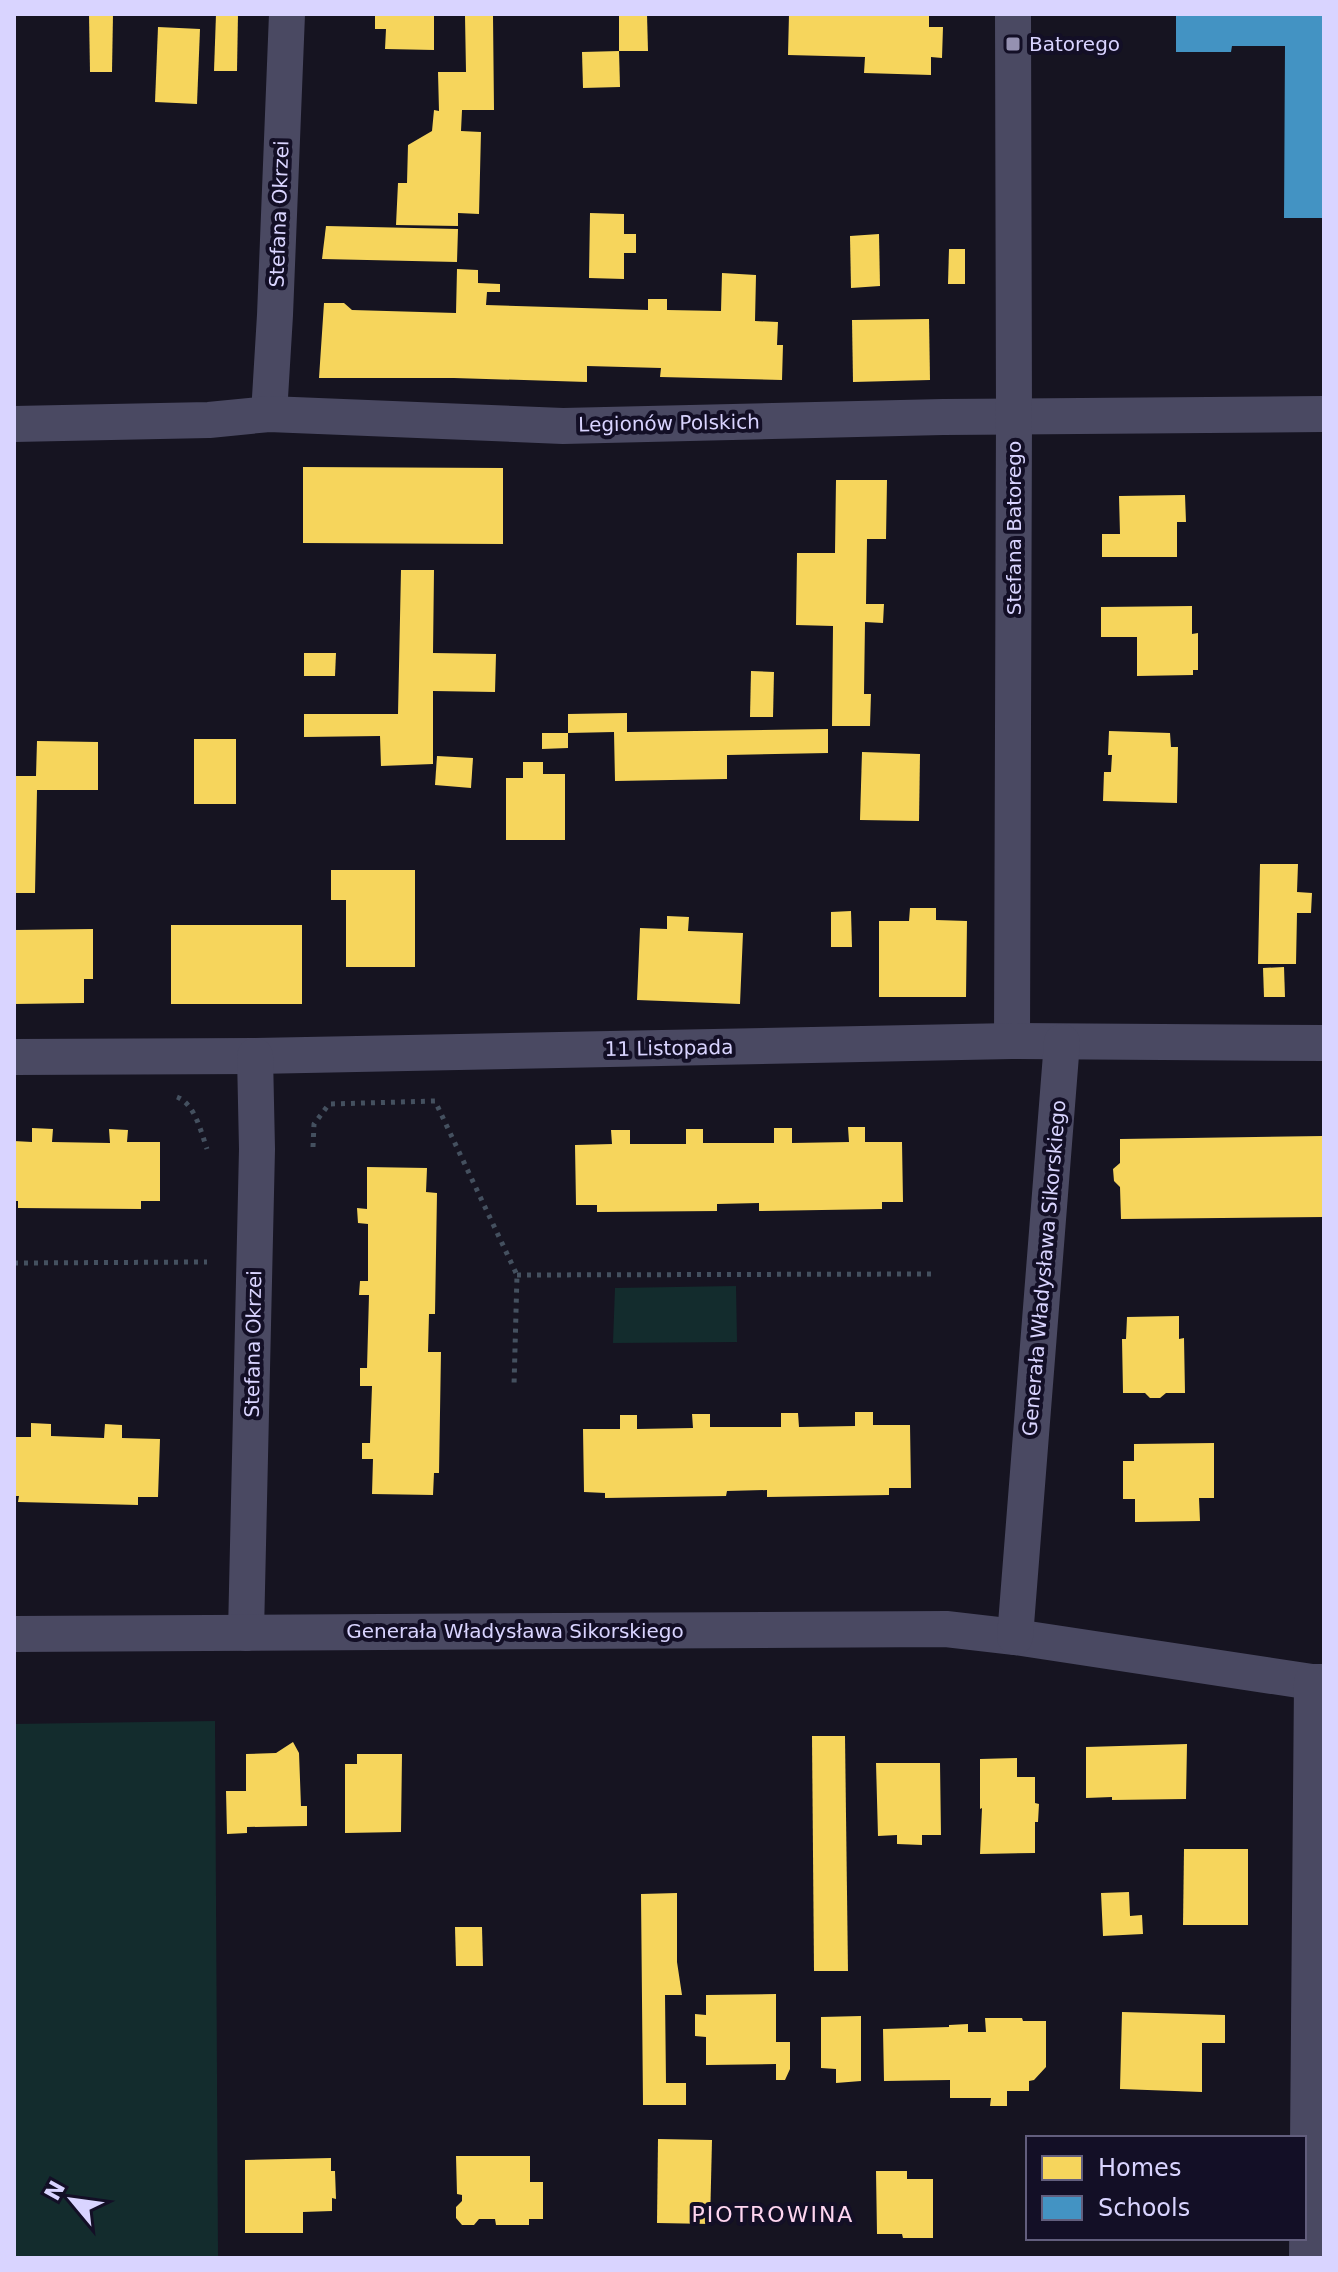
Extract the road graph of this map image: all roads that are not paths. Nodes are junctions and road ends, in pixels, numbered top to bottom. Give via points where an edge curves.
1 (287, 14) edge
2 (1013, 14) edge
3 (269, 414) junction
4 (1324, 414) edge
5 (1014, 417) junction
6 (14, 424) edge
7 (1012, 1041) junction
8 (1062, 1042) junction
9 (1324, 1043) edge
10 (255, 1056) junction
11 (14, 1057) edge
12 (246, 1633) junction
13 (14, 1634) edge
14 (1015, 1637) junction
15 (1318, 1682) edge
16 (1307, 2258) edge

1 - 3 street, Stefana Okrzei
2 - 5 street, Stefana Batorego
3 - 5 street, Legionów Polskich via 563,426
3 - 6 street, Legionów Polskich
4 - 5 street, Legionów Polskich
5 - 7 street, Stefana Batorego
7 - 8 street, 11 Listopada
7 - 10 street, 11 Listopada
8 - 9 street, 11 Listopada
8 - 14 street, Generała Władysława Sikorskiego
10 - 11 street, 11 Listopada
10 - 12 street, Stefana Okrzei
12 - 13 street, Generała Władysława Sikorskiego
12 - 14 street, Generała Władysława Sikorskiego via 946,1629
14 - 15 street, Generała Władysława Sikorskiego
15 - 16 street

